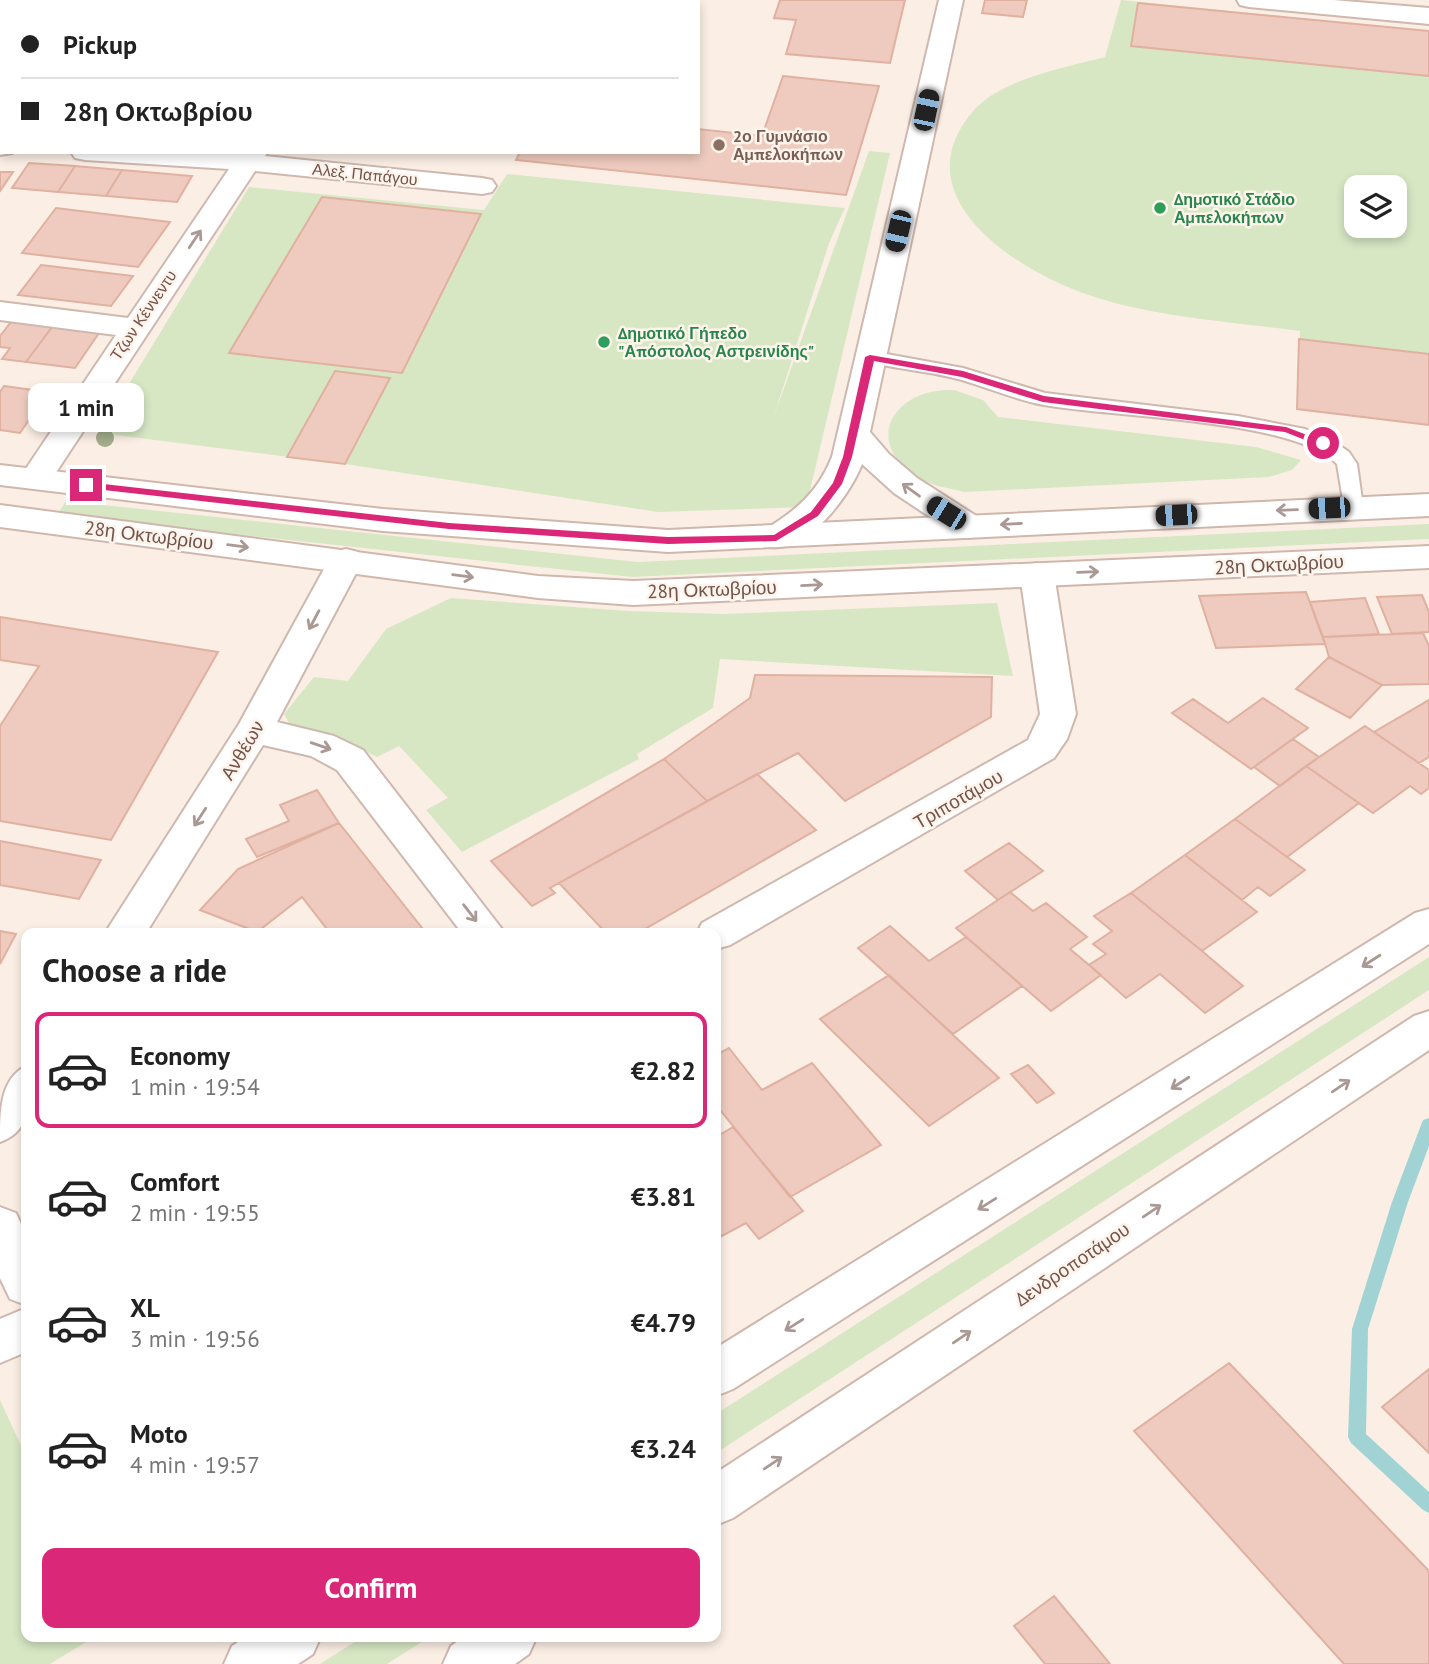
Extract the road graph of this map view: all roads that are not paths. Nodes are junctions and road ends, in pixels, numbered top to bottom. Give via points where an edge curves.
1 (951, 0) edge
2 (1249, 0) edge
3 (1429, 16) edge
4 (151, 154) edge
5 (251, 157) edge
6 (482, 186) dead end
7 (0, 311) edge
8 (134, 328) junction
9 (870, 357) junction
10 (853, 432) junction
11 (0, 475) edge
12 (35, 479) junction
13 (1429, 505) edge
14 (1352, 507) junction
15 (0, 516) edge
16 (969, 527) junction
17 (776, 538) junction
18 (1429, 557) edge
19 (346, 560) junction
20 (1037, 574) junction
21 (254, 730) junction
22 (1429, 924) edge
23 (128, 928) edge
24 (481, 928) edge
25 (721, 931) edge
26 (1429, 1028) edge
27 (21, 1092) edge
28 (0, 1124) edge
29 (0, 1227) edge
30 (21, 1274) edge
31 (21, 1332) edge
32 (0, 1342) edge
33 (721, 1371) edge
34 (721, 1498) edge
35 (285, 1642) edge
36 (502, 1642) edge
37 (250, 1664) edge
38 (469, 1664) edge

1 - 9 street
2 - 3 street
4 - 5 street, Αλεξ. Παπάγου
5 - 6 street, Αλεξ. Παπάγου
8 -> 5 street, Τζων Κέννεντυ
7 - 8 street
8 - 12 street, Τζων Κέννεντυ
9 - 10 street
9 - 14 lane via 963,374 1043,399 1298,433 1342,457
16 -> 10 street via 895,478
10 - 17 street via 843,472 828,500 809,519
11 - 12 street
12 - 17 street via 425,524 668,541
13 - 14 street
14 -> 16 street
15 -> 19 street, 28η Οκτωβρίου
16 - 17 street
20 -> 18 street, 28η Οκτωβρίου
19 -> 20 street, 28η Οκτωβρίου via 538,587 633,593
19 -> 21 street, Ανθέων
20 - 25 street, Τριποτάμου via 1058,714 1041,749
21 -> 23 street, Ανθέων
21 -> 24 street via 321,745 350,760
22 -> 33 street
34 -> 26 street, Δενδροποτάμου
27 - 28 street
29 - 30 street
31 - 32 street
35 - 37 street
36 - 38 street

